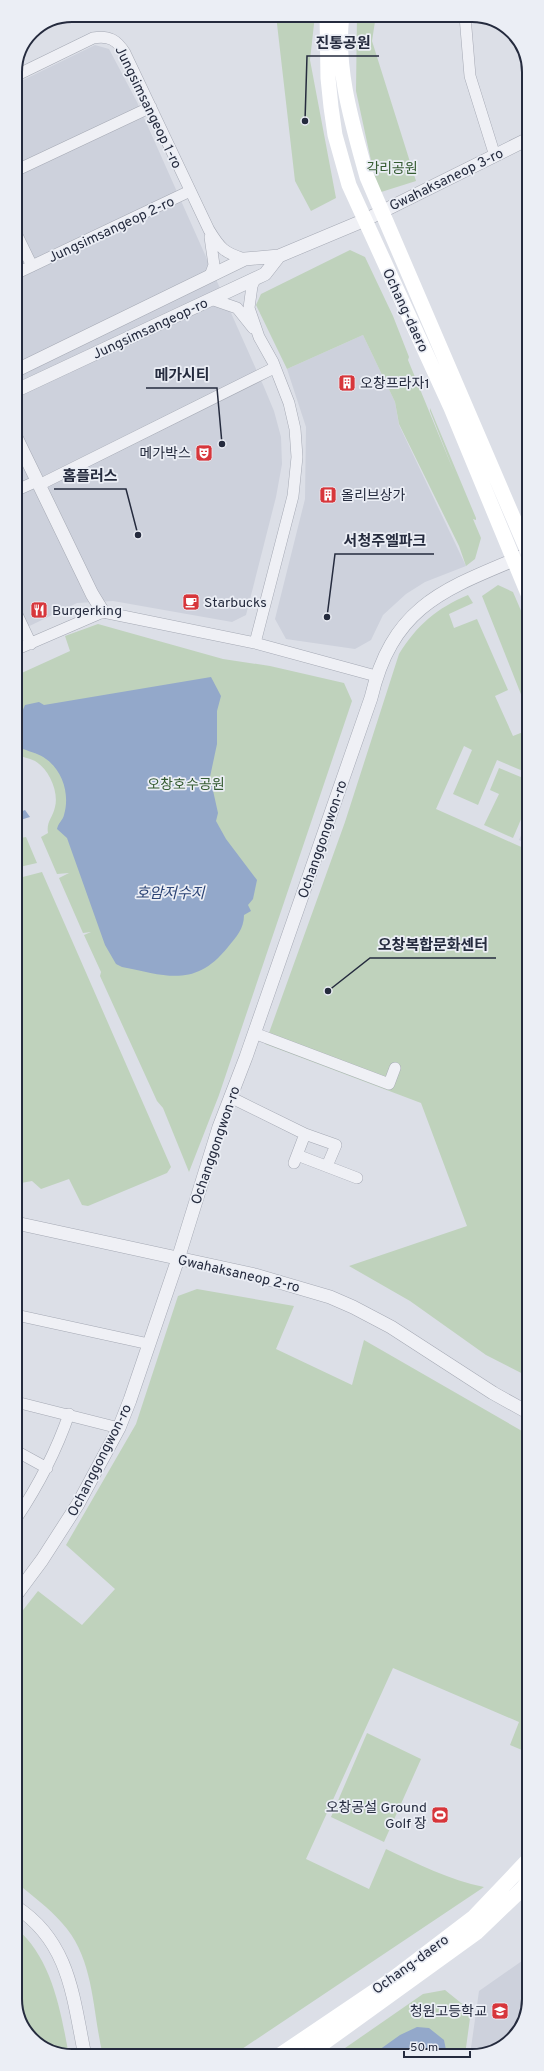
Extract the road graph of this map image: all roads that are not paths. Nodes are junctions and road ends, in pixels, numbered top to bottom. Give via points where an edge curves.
1 (327, 22) edge
2 (341, 22) edge
3 (466, 22) edge
4 (22, 73) edge
5 (150, 107) junction
6 (522, 142) edge
7 (495, 156) junction
8 (22, 168) edge
9 (190, 191) junction
10 (383, 211) junction
11 (365, 220) junction
12 (209, 230) junction
13 (22, 245) edge
14 (279, 256) junction
15 (245, 258) junction
16 (32, 266) junction
17 (22, 271) edge
18 (210, 276) junction
19 (255, 279) junction
20 (212, 299) junction
21 (259, 336) junction
22 (22, 368) edge
23 (274, 368) junction
24 (22, 388) edge
25 (22, 450) edge
26 (38, 483) junction
27 (22, 489) edge
28 (522, 539) edge
29 (522, 556) edge
30 (513, 560) junction
31 (522, 580) edge
32 (103, 612) junction
33 (22, 625) edge
34 (255, 643) junction
35 (31, 644) junction
36 (22, 647) edge
37 (376, 676) junction
38 (254, 1033) junction
39 (395, 1068) dead end
40 (230, 1097) junction
41 (305, 1134) junction
42 (327, 1166) junction
43 (357, 1178) dead end
44 (22, 1224) edge
45 (178, 1259) junction
46 (22, 1316) edge
47 (149, 1344) junction
48 (22, 1403) edge
49 (522, 1409) edge
50 (69, 1414) junction
51 (119, 1428) junction
52 (22, 1454) edge
53 (47, 1468) junction
54 (22, 1509) edge
55 (22, 1587) edge
56 (522, 1866) edge
57 (522, 1889) edge
58 (22, 1911) edge
59 (85, 2049) edge
60 (289, 2049) edge
61 (315, 2049) edge

1 - 11 main road, Ochang-daero via 328,78 335,135 349,185
2 - 10 main road, Ochang-daero via 343,71 352,123 367,177
3 - 7 street via 470,76
4 - 5 street, Jungsimsangeop 1-ro via 93,38 107,37 120,44
5 - 8 street
5 - 9 street, Jungsimsangeop 1-ro
6 - 7 street, Gwahaksaneop 3-ro
7 - 10 street, Gwahaksaneop 3-ro
9 - 12 street, Jungsimsangeop 1-ro
9 - 16 street, Jungsimsangeop 2-ro
10 - 11 street, Gwahaksaneop 3-ro
10 - 28 main road, Ochang-daero
11 - 14 street, Jungsimsangeop-ro
11 - 30 main road, Ochang-daero via 451,408
12 - 15 street via 218,246 230,255
12 - 18 street via 214,265
13 - 16 street, Jungsimsangeop 2-ro
14 - 15 street, Jungsimsangeop-ro
14 - 19 street, Jungsimsangeop-ro via 265,274
15 - 18 street, Jungsimsangeop-ro
16 - 17 street, Jungsimsangeop 2-ro
18 - 22 street, Jungsimsangeop-ro
19 - 20 street, Jungsimsangeop-ro
19 - 21 street via 249,308
20 - 21 street via 237,308
20 - 24 street, Jungsimsangeop-ro
21 - 23 street
23 - 26 street
23 - 34 street via 289,403 298,457 293,496
25 - 26 street
26 - 27 street
26 - 32 street
29 - 30 street, Ochanggongwon-ro
30 - 31 main road, Ochang-daero
30 - 37 street, Ochanggongwon-ro via 455,585 427,602 402,627
32 - 34 street
32 - 35 street
33 - 35 street
34 - 37 street
35 - 36 street
37 - 38 street, Ochanggongwon-ro via 371,698
38 - 39 street via 389,1084
38 - 40 street, Ochanggongwon-ro
40 - 41 street
40 - 45 street, Ochanggongwon-ro
41 - 42 street via 336,1145
41 - 42 street via 296,1159
42 - 43 street
44 - 45 street, Gwahaksaneop 2-ro
45 - 47 street, Ochanggongwon-ro
45 - 49 street, Gwahaksaneop 2-ro via 255,1275 330,1297 353,1307 391,1327
46 - 47 street
47 - 51 street, Ochanggongwon-ro
48 - 50 street
50 - 51 street
50 - 53 street
51 - 55 street, Ochanggongwon-ro via 78,1504
52 - 53 street
53 - 54 street
56 - 60 main road, Ochang-daero via 474,1917 394,1978
57 - 61 main road, Ochang-daero via 476,1933
58 - 59 street via 35,1920 60,1956 73,1993

